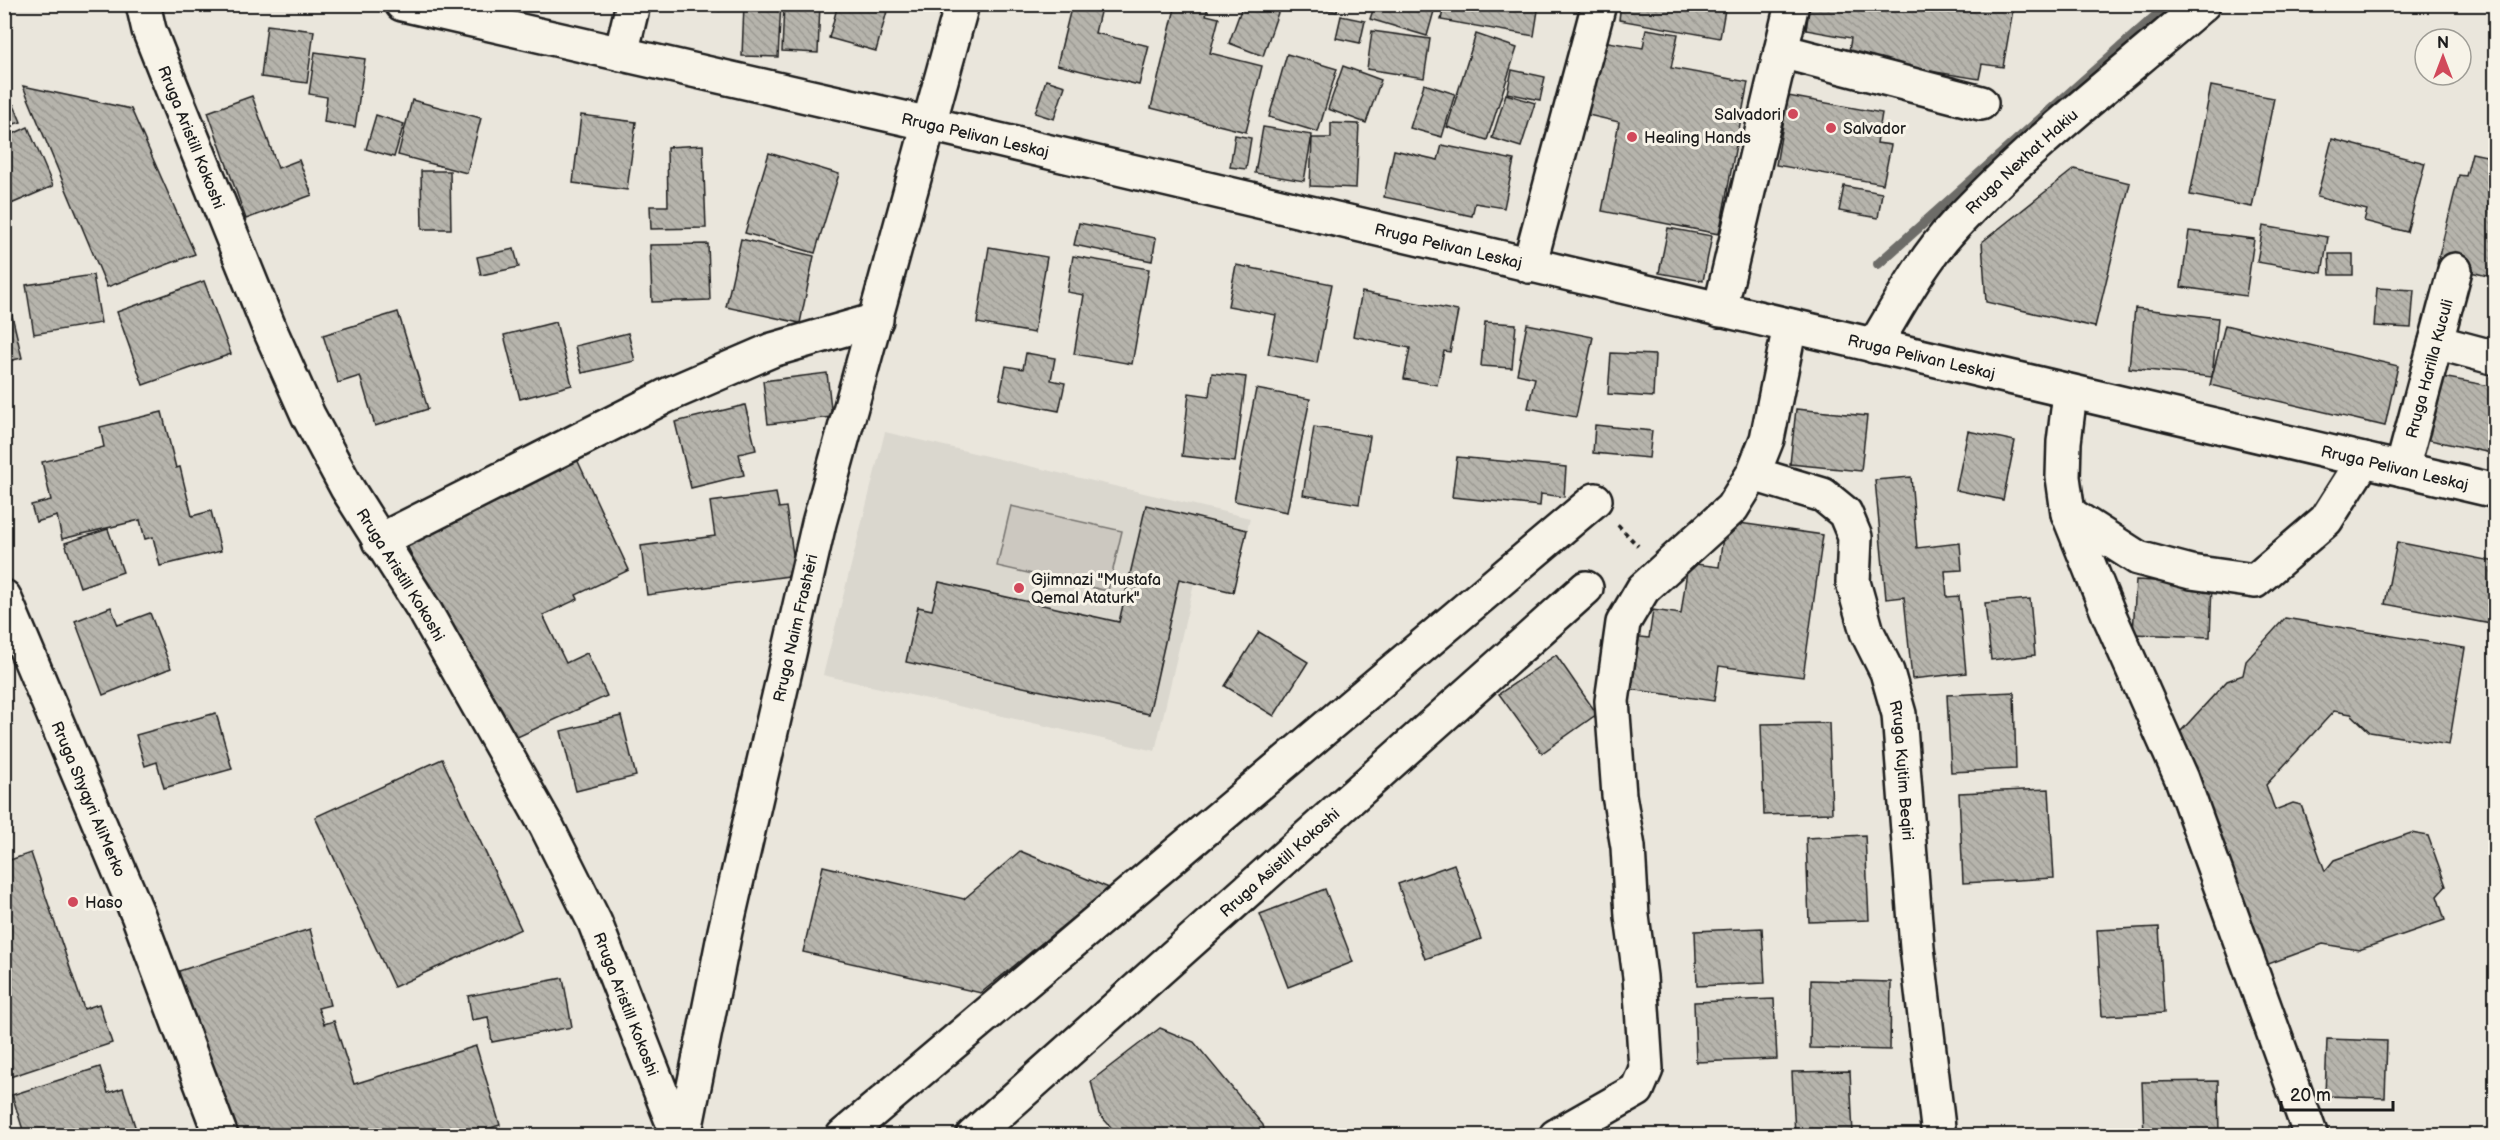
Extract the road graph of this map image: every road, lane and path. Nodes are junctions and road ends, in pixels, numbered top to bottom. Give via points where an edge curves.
1 (143, 4) edge
2 (402, 4) edge
3 (633, 4) edge
4 (962, 4) edge
5 (1599, 4) edge
6 (1792, 4) edge
7 (2203, 4) edge
8 (1780, 51) junction
9 (621, 54) junction
10 (1981, 103) dead end
11 (930, 124) junction
12 (1529, 266) junction
13 (2456, 270) dead end
14 (1720, 310) junction
15 (876, 320) junction
16 (1791, 326) junction
17 (2436, 342) junction
18 (1874, 346) junction
19 (2496, 358) edge
20 (2070, 393) junction
21 (2364, 460) junction
22 (2402, 469) junction
23 (1753, 474) junction
24 (2496, 490) edge
25 (1595, 500) joint
26 (2068, 513) junction
27 (379, 541) junction
28 (1662, 572) junction
29 (1586, 588) dead end
30 (4, 597) edge
31 (221, 1136) edge
32 (678, 1136) edge
33 (684, 1136) edge
34 (843, 1136) edge
35 (973, 1136) edge
36 (1556, 1136) edge
37 (1939, 1136) edge
38 (2312, 1136) edge

1 - 27 street, Rruga Aristill Kokoshi via 149,30 270,330 308,415
2 - 9 street, Rruga Pelivan Leskaj
3 - 9 street
4 - 11 street, Rruga Naim Frashëri
5 - 12 street
6 - 8 street
7 - 18 street, Rruga Nexhat Hakiu via 2019,162 1954,226
8 - 10 street
8 - 14 street
9 - 11 street, Rruga Pelivan Leskaj
11 - 12 street, Rruga Pelivan Leskaj
11 - 15 street, Rruga Naim Frashëri
12 - 14 street, Rruga Pelivan Leskaj
13 - 17 street, Rruga Harilla Kuculi
14 - 16 street, Rruga Pelivan Leskaj
15 - 27 street via 772,350 670,394
15 - 33 street, Rruga Naim Frashëri via 819,523 768,738
16 - 18 street, Rruga Pelivan Leskaj
16 - 23 street via 1767,439
17 - 19 street
17 - 22 street, Rruga Harilla Kuculi
18 - 20 street, Rruga Pelivan Leskaj
20 - 21 street, Rruga Pelivan Leskaj
20 - 26 street via 2063,477
21 - 22 street, Rruga Pelivan Leskaj
21 - 26 street via 2326,520 2255,581 2190,572 2138,558
22 - 24 street, Rruga Pelivan Leskaj
23 - 28 street via 1731,508
23 - 37 street, Rruga Kujtim Beqiri via 1823,495 1845,513 1855,537 1853,582 1867,632 1887,672 1899,714 1917,948
25 - 28 path
25 - 34 street
26 - 38 street via 2182,779
27 - 32 street, Rruga Aristill Kokoshi via 426,613 547,826 595,923
28 - 36 street via 1643,589 1623,623 1612,701 1646,1069 1637,1090
29 - 35 street, Rruga Asistill Kokoshi
30 - 31 street, Rruga Shyqyri AliMerko via 138,915

